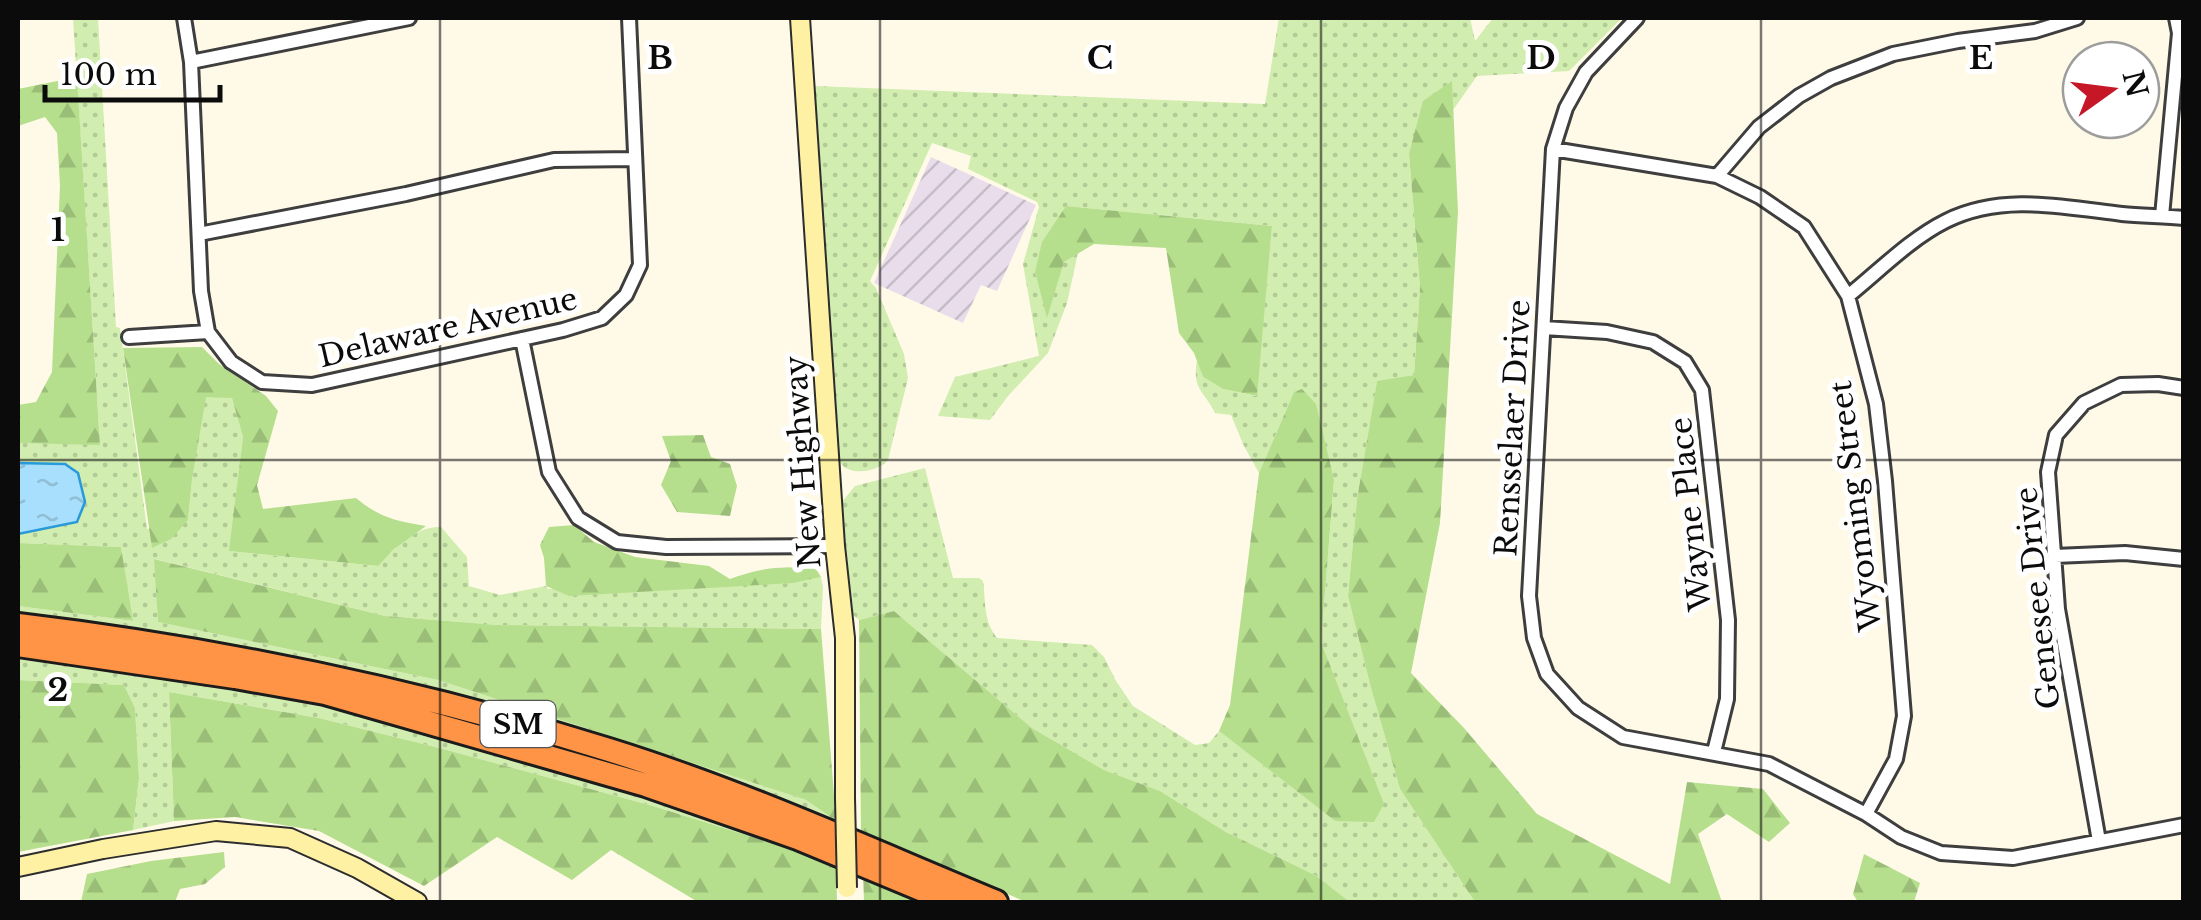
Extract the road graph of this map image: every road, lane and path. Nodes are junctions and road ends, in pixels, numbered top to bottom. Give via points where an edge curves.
1 (184, 18) edge
2 (408, 18) edge
3 (629, 18) edge
4 (800, 18) edge
5 (1637, 18) edge
6 (2077, 18) edge
7 (2176, 18) edge
8 (191, 62) junction
9 (1553, 149) junction
10 (634, 159) junction
11 (1717, 176) junction
12 (2162, 216) junction
13 (2184, 218) edge
14 (199, 234) junction
15 (1848, 296) junction
16 (1544, 328) junction
17 (208, 332) junction
18 (129, 337) dead end
19 (522, 339) junction
20 (2184, 388) edge
21 (835, 546) junction
22 (2055, 556) junction
23 (2184, 559) edge
24 (18, 626) edge
25 (18, 645) edge
26 (1714, 752) junction
27 (1866, 814) junction
28 (2184, 825) edge
29 (2099, 841) junction
30 (18, 867) edge
31 (848, 896) edge
32 (417, 902) edge
33 (952, 902) edge
34 (996, 902) edge

1 - 8 street
2 - 8 street
3 - 10 street, Delaware Avenue
4 - 21 street, New Highway
5 - 9 street, Rensselaer Drive via 1586,72
6 - 11 street via 1893,54 1831,78 1760,127
7 - 12 street
8 - 14 street
9 - 11 street, Wyoming Street
9 - 16 street, Rensselaer Drive
10 - 14 street via 554,160
10 - 19 street, Delaware Avenue via 640,265 626,295 602,318
11 - 15 street, Wyoming Street via 1804,227
12 - 13 street
12 - 15 street via 2015,204 1980,209 1947,220
14 - 17 street
15 - 27 street, Wyoming Street via 1876,404 1904,716 1896,759
16 - 26 street, Rensselaer Drive via 1529,596 1534,638 1548,674 1578,708 1623,737
16 - 26 street, Wayne Place via 1653,342 1685,362 1702,390 1728,620 1727,698
17 - 18 street
17 - 19 street, Delaware Avenue via 230,362 262,382 312,385
19 - 21 street via 550,472 578,518 617,542
20 - 22 street, Genesee Drive via 2121,384 2084,403 2056,434 2048,472
21 - 31 street, New Highway, bridge via 845,638
22 - 23 street
22 - 29 street, Genesee Drive via 2058,609
24 - 34 highway, SM via 271,664 540,730 690,777
25 - 33 highway, SM via 325,694 646,784
26 - 27 street, Rensselaer Drive via 1770,764
27 - 29 street, Rensselaer Drive via 1941,853 2013,858
28 - 29 street, Rensselaer Drive
30 - 32 street via 230,832 290,838

